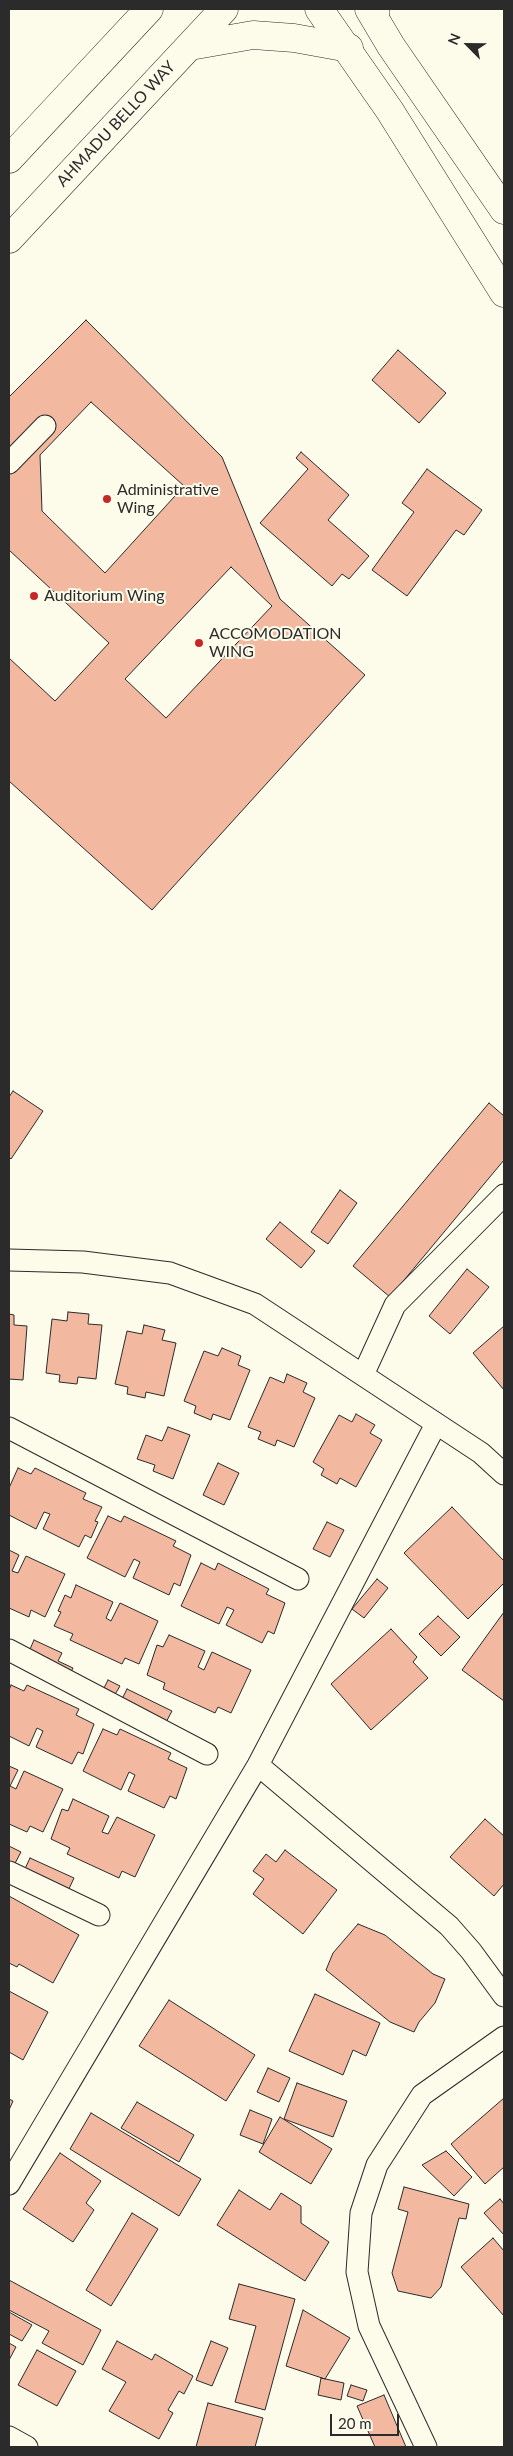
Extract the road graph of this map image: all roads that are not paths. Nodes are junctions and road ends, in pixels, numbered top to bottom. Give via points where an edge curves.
1 (149, 9) edge
2 (224, 9) edge
3 (319, 9) edge
4 (373, 12) edge
5 (190, 46) junction
6 (348, 48) junction
7 (9, 159) edge
8 (504, 210) edge
9 (9, 240) edge
10 (504, 294) edge
11 (45, 426) dead end
12 (9, 463) edge
13 (504, 1195) edge
14 (9, 1260) edge
15 (363, 1375) junction
16 (436, 1424) junction
17 (9, 1428) edge
18 (504, 1473) edge
19 (298, 1579) dead end
20 (9, 1650) edge
21 (207, 1754) dead end
22 (258, 1765) junction
23 (9, 1872) edge
24 (99, 1915) dead end
25 (504, 1996) edge
26 (504, 2037) edge
27 (9, 2184) edge
28 (9, 2437) edge
29 (27, 2447) edge
30 (426, 2447) edge

1 - 7 main road
2 - 5 main road, AHMADU BELLO WAY
3 - 6 main road
4 - 8 main road via 391,46
5 - 6 main road via 253,35 294,38
5 - 9 main road, AHMADU BELLO WAY
6 - 10 main road
11 - 12 street
13 - 15 street via 395,1305
14 - 15 street via 83,1262 170,1272 255,1304
15 - 16 street
16 - 18 street via 481,1453
16 - 22 street
17 - 19 street
20 - 21 street
22 - 25 street via 449,1926
22 - 27 street
23 - 24 street
26 - 30 street via 422,2095 377,2165 361,2213 357,2272 369,2326
28 - 29 street

